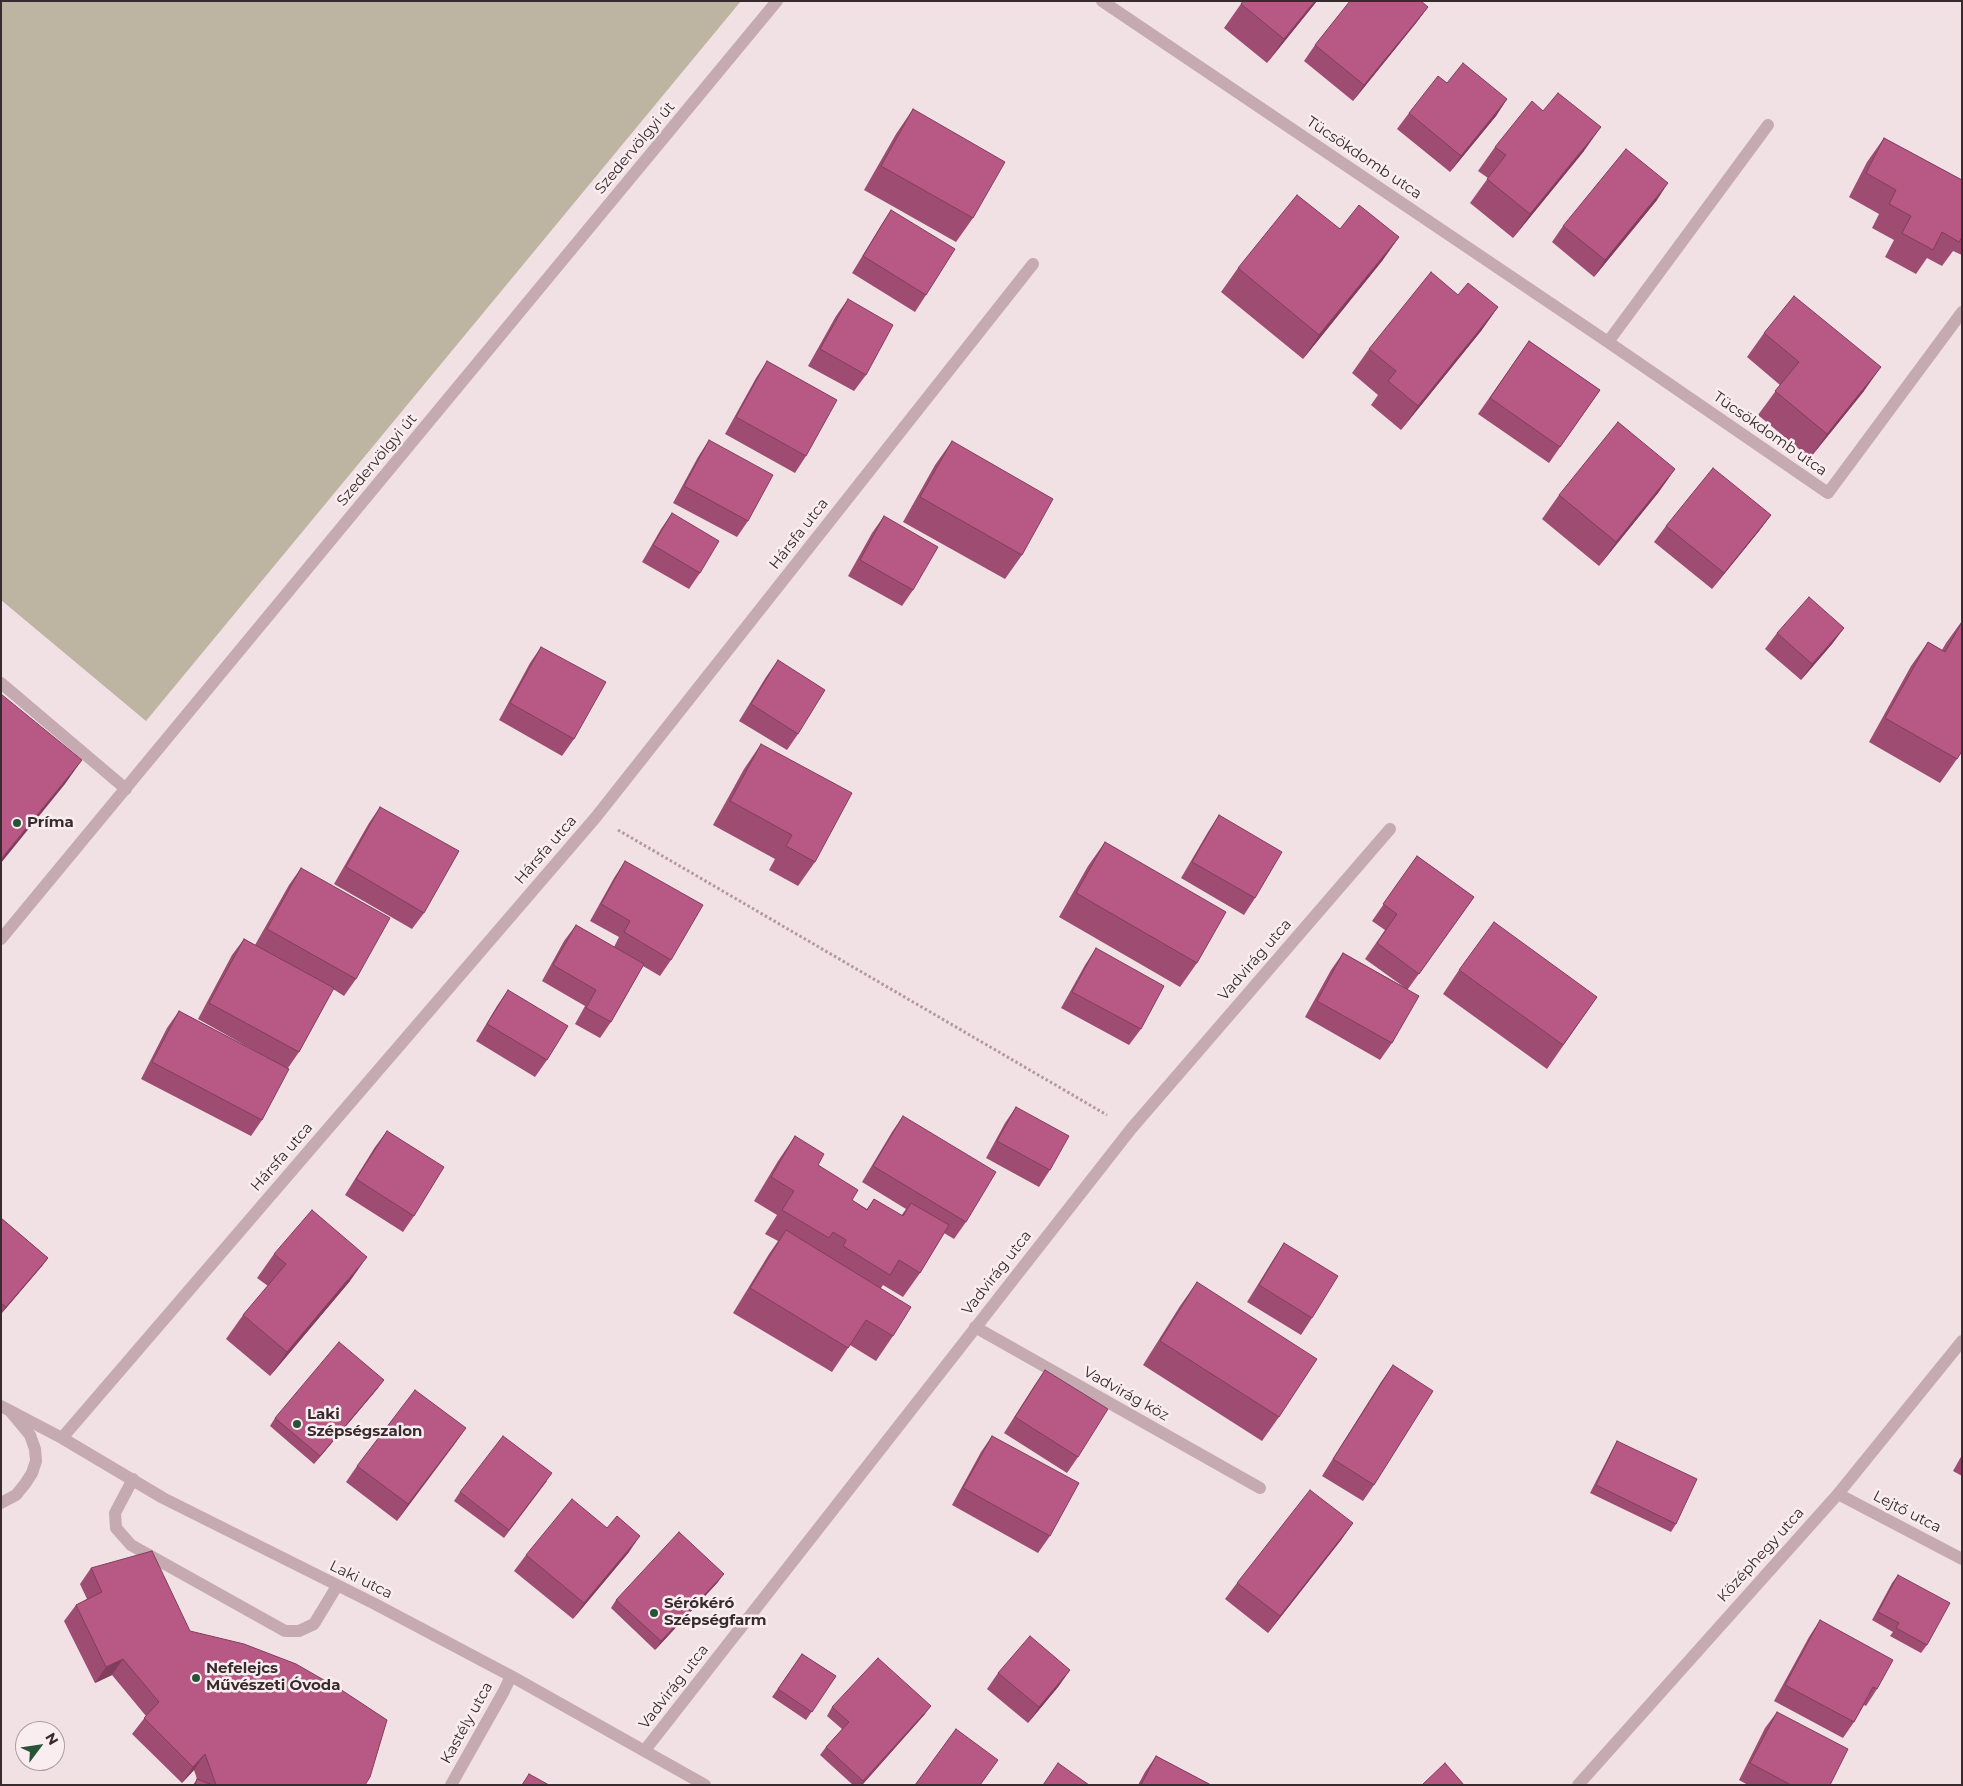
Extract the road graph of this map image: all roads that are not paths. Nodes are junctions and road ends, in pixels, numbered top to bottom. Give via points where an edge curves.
1 (776, 1) edge
2 (1102, 1) edge
3 (1768, 125) dead end
4 (1033, 264) dead end
5 (1962, 312) edge
6 (1608, 342) junction
7 (1, 683) edge
8 (126, 789) junction
9 (1390, 829) dead end
10 (1, 939) edge
11 (975, 1327) junction
12 (1962, 1341) edge
13 (5, 1408) edge
14 (62, 1438) junction
15 (133, 1479) junction
16 (1260, 1488) dead end
17 (1838, 1494) junction
18 (1, 1504) edge
19 (1962, 1559) edge
20 (337, 1586) junction
21 (511, 1676) junction
22 (645, 1750) junction
23 (451, 1785) edge
24 (705, 1785) edge
25 (1578, 1785) edge

1 - 8 street, Szedervölgyi út
2 - 6 street, Tücsökdomb utca
3 - 6 street
4 - 14 street, Hársfa utca via 596,817
5 - 6 street, Tücsökdomb utca via 1828,493
7 - 8 street
8 - 10 street, Szedervölgyi út
9 - 11 street, Vadvirág utca via 1131,1129
11 - 16 street, Vadvirág köz
11 - 22 street, Vadvirág utca
12 - 17 street, Középhegy utca
13 - 14 street, Laki utca
13 - 18 street via 30,1435 36,1461 25,1484
14 - 15 street, Laki utca
15 - 20 street, Laki utca via 163,1498
15 - 20 street via 116,1513 116,1528 131,1545 285,1631 299,1631 314,1624
17 - 19 street, Lejtő utca
17 - 25 street, Középhegy utca
20 - 21 street, Laki utca
21 - 22 street, Laki utca
21 - 23 street, Kastély utca
22 - 24 street, Laki utca

